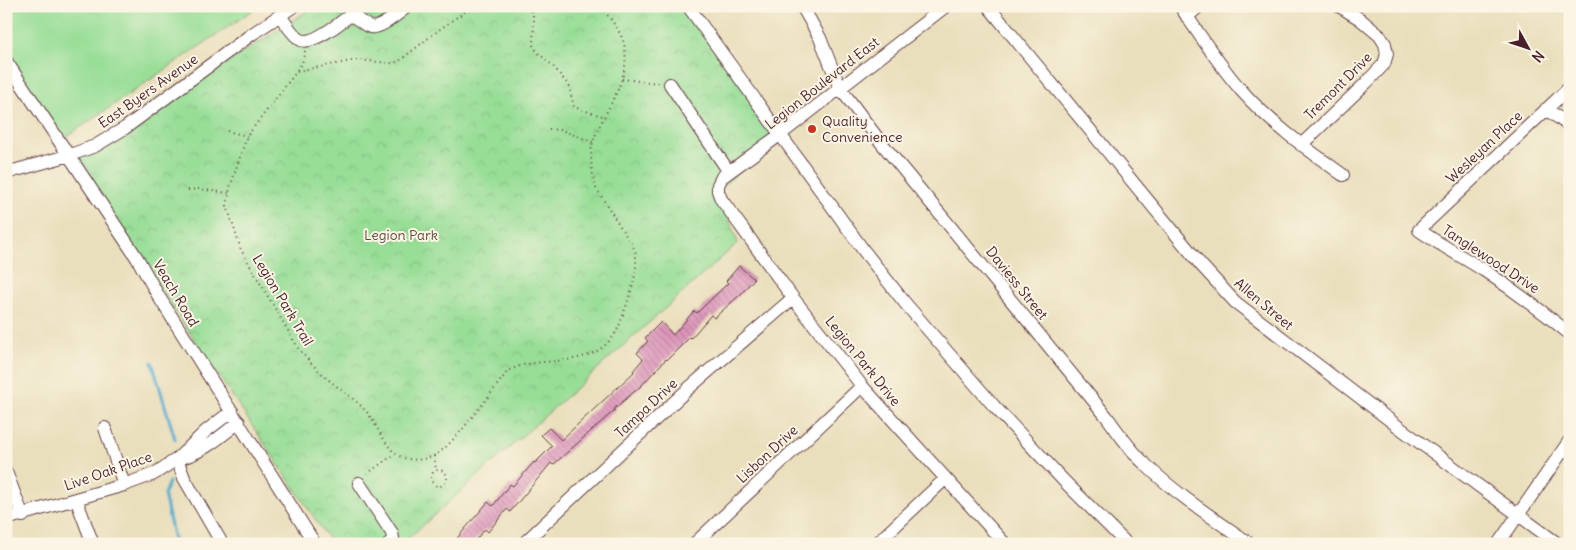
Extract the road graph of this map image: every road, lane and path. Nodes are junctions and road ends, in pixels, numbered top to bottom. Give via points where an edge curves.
1 (294, 6) edge
2 (362, 6) edge
3 (408, 6) edge
4 (473, 6) edge
5 (529, 6) edge
6 (600, 6) edge
7 (688, 6) edge
8 (802, 6) edge
9 (946, 6) edge
10 (988, 6) edge
11 (1180, 6) edge
12 (1199, 6) edge
13 (1339, 6) edge
14 (349, 15) junction
15 (280, 16) junction
16 (1187, 17) junction
17 (306, 41) junction
18 (6, 61) edge
19 (297, 70) junction
20 (622, 79) junction
21 (670, 84) joint
22 (1570, 87) edge
23 (840, 88) junction
24 (1546, 109) junction
25 (605, 117) junction
26 (1570, 126) edge
27 (549, 129) dead end
28 (227, 131) dead end
29 (781, 134) junction
30 (248, 136) junction
31 (594, 142) junction
32 (1301, 145) junction
33 (70, 155) junction
34 (729, 172) junction
35 (6, 173) edge
36 (1343, 176) dead end
37 (718, 184) joint
38 (188, 190) dead end
39 (229, 193) junction
40 (1419, 230) joint
41 (793, 298) junction
42 (1570, 334) edge
43 (862, 386) junction
44 (236, 417) junction
45 (105, 428) dead end
46 (1570, 440) edge
47 (396, 454) junction
48 (434, 456) junction
49 (177, 459) junction
50 (436, 470) junction
51 (6, 472) edge
52 (945, 479) junction
53 (359, 483) joint
54 (124, 485) junction
55 (76, 499) junction
56 (1517, 515) junction
57 (23, 516) junction
58 (6, 520) edge
59 (220, 540) dead end
60 (93, 544) edge
61 (315, 544) edge
62 (389, 544) edge
63 (523, 544) edge
64 (694, 544) edge
65 (876, 544) edge
66 (1005, 544) edge
67 (1127, 544) edge
68 (1250, 544) edge
69 (1498, 544) edge
70 (1558, 544) edge

1 - 15 street, East Byers Avenue
2 - 14 street
3 - 14 street via 377,27
4 - 19 path via 398,62 351,61
5 - 25 path via 534,18 533,45 569,86 574,107
6 - 20 path via 623,40 625,62
7 - 29 street
8 - 23 street, Daviess Street via 820,38
9 - 23 street, Legion Boulevard East
10 - 56 street, Allen Street via 1234,302
11 - 16 street
12 - 16 street
13 - 32 street, Tremont Drive via 1380,36 1386,44 1387,54 1384,64
14 - 17 street via 321,36
15 - 17 street via 298,38
15 - 33 street, East Byers Avenue via 125,128 95,146
16 - 32 street via 1241,90
17 - 19 path, Legion Park Trail via 304,56
18 - 33 street, Veach Road
19 - 30 path, Legion Park Trail
20 - 21 path
20 - 25 path
21 - 34 street
22 - 24 street, Wesleyan Place
23 - 29 street, Legion Boulevard East
23 - 68 street, Daviess Street via 1131,449 1183,496
24 - 26 street
24 - 40 street, Wesleyan Place
25 - 31 path
27 - 31 path
28 - 30 path
29 - 34 street, Legion Boulevard East
29 - 67 street via 864,251 918,318 1001,413
30 - 39 path, Legion Park Trail
31 - 48 path via 591,162 596,188 636,256 633,285 615,334 608,343 587,356 528,364 507,372 464,428
32 - 36 street
33 - 35 street, East Byers Avenue
33 - 44 street, Veach Road
34 - 37 street, Legion Boulevard East
37 - 41 street, Legion Park Drive via 721,199
38 - 39 path
39 - 47 path, Legion Park Trail via 229,216 241,250 298,348 322,374 358,402
40 - 42 street, Tanglewood Drive via 1535,306
41 - 43 street, Legion Park Drive
41 - 63 street, Tampa Drive via 689,388
43 - 52 street, Legion Park Drive
43 - 64 street, Lisbon Drive
44 - 49 street, Live Oak Place via 206,431
44 - 49 street via 200,451
44 - 61 street, Veach Road
45 - 54 street
46 - 56 street
47 - 48 path via 416,460
47 - 53 path
48 - 50 path
49 - 54 street, Live Oak Place via 154,474
49 - 59 street via 188,486
50 - 50 path via 446,475 447,480 441,486 431,480
51 - 57 street
52 - 65 street
52 - 66 street, Legion Park Drive
53 - 62 street via 392,533 393,539
54 - 55 street, Live Oak Place
55 - 57 street, Live Oak Place
55 - 60 street
56 - 69 street
56 - 70 street, Allen Street
57 - 58 street, Live Oak Place

